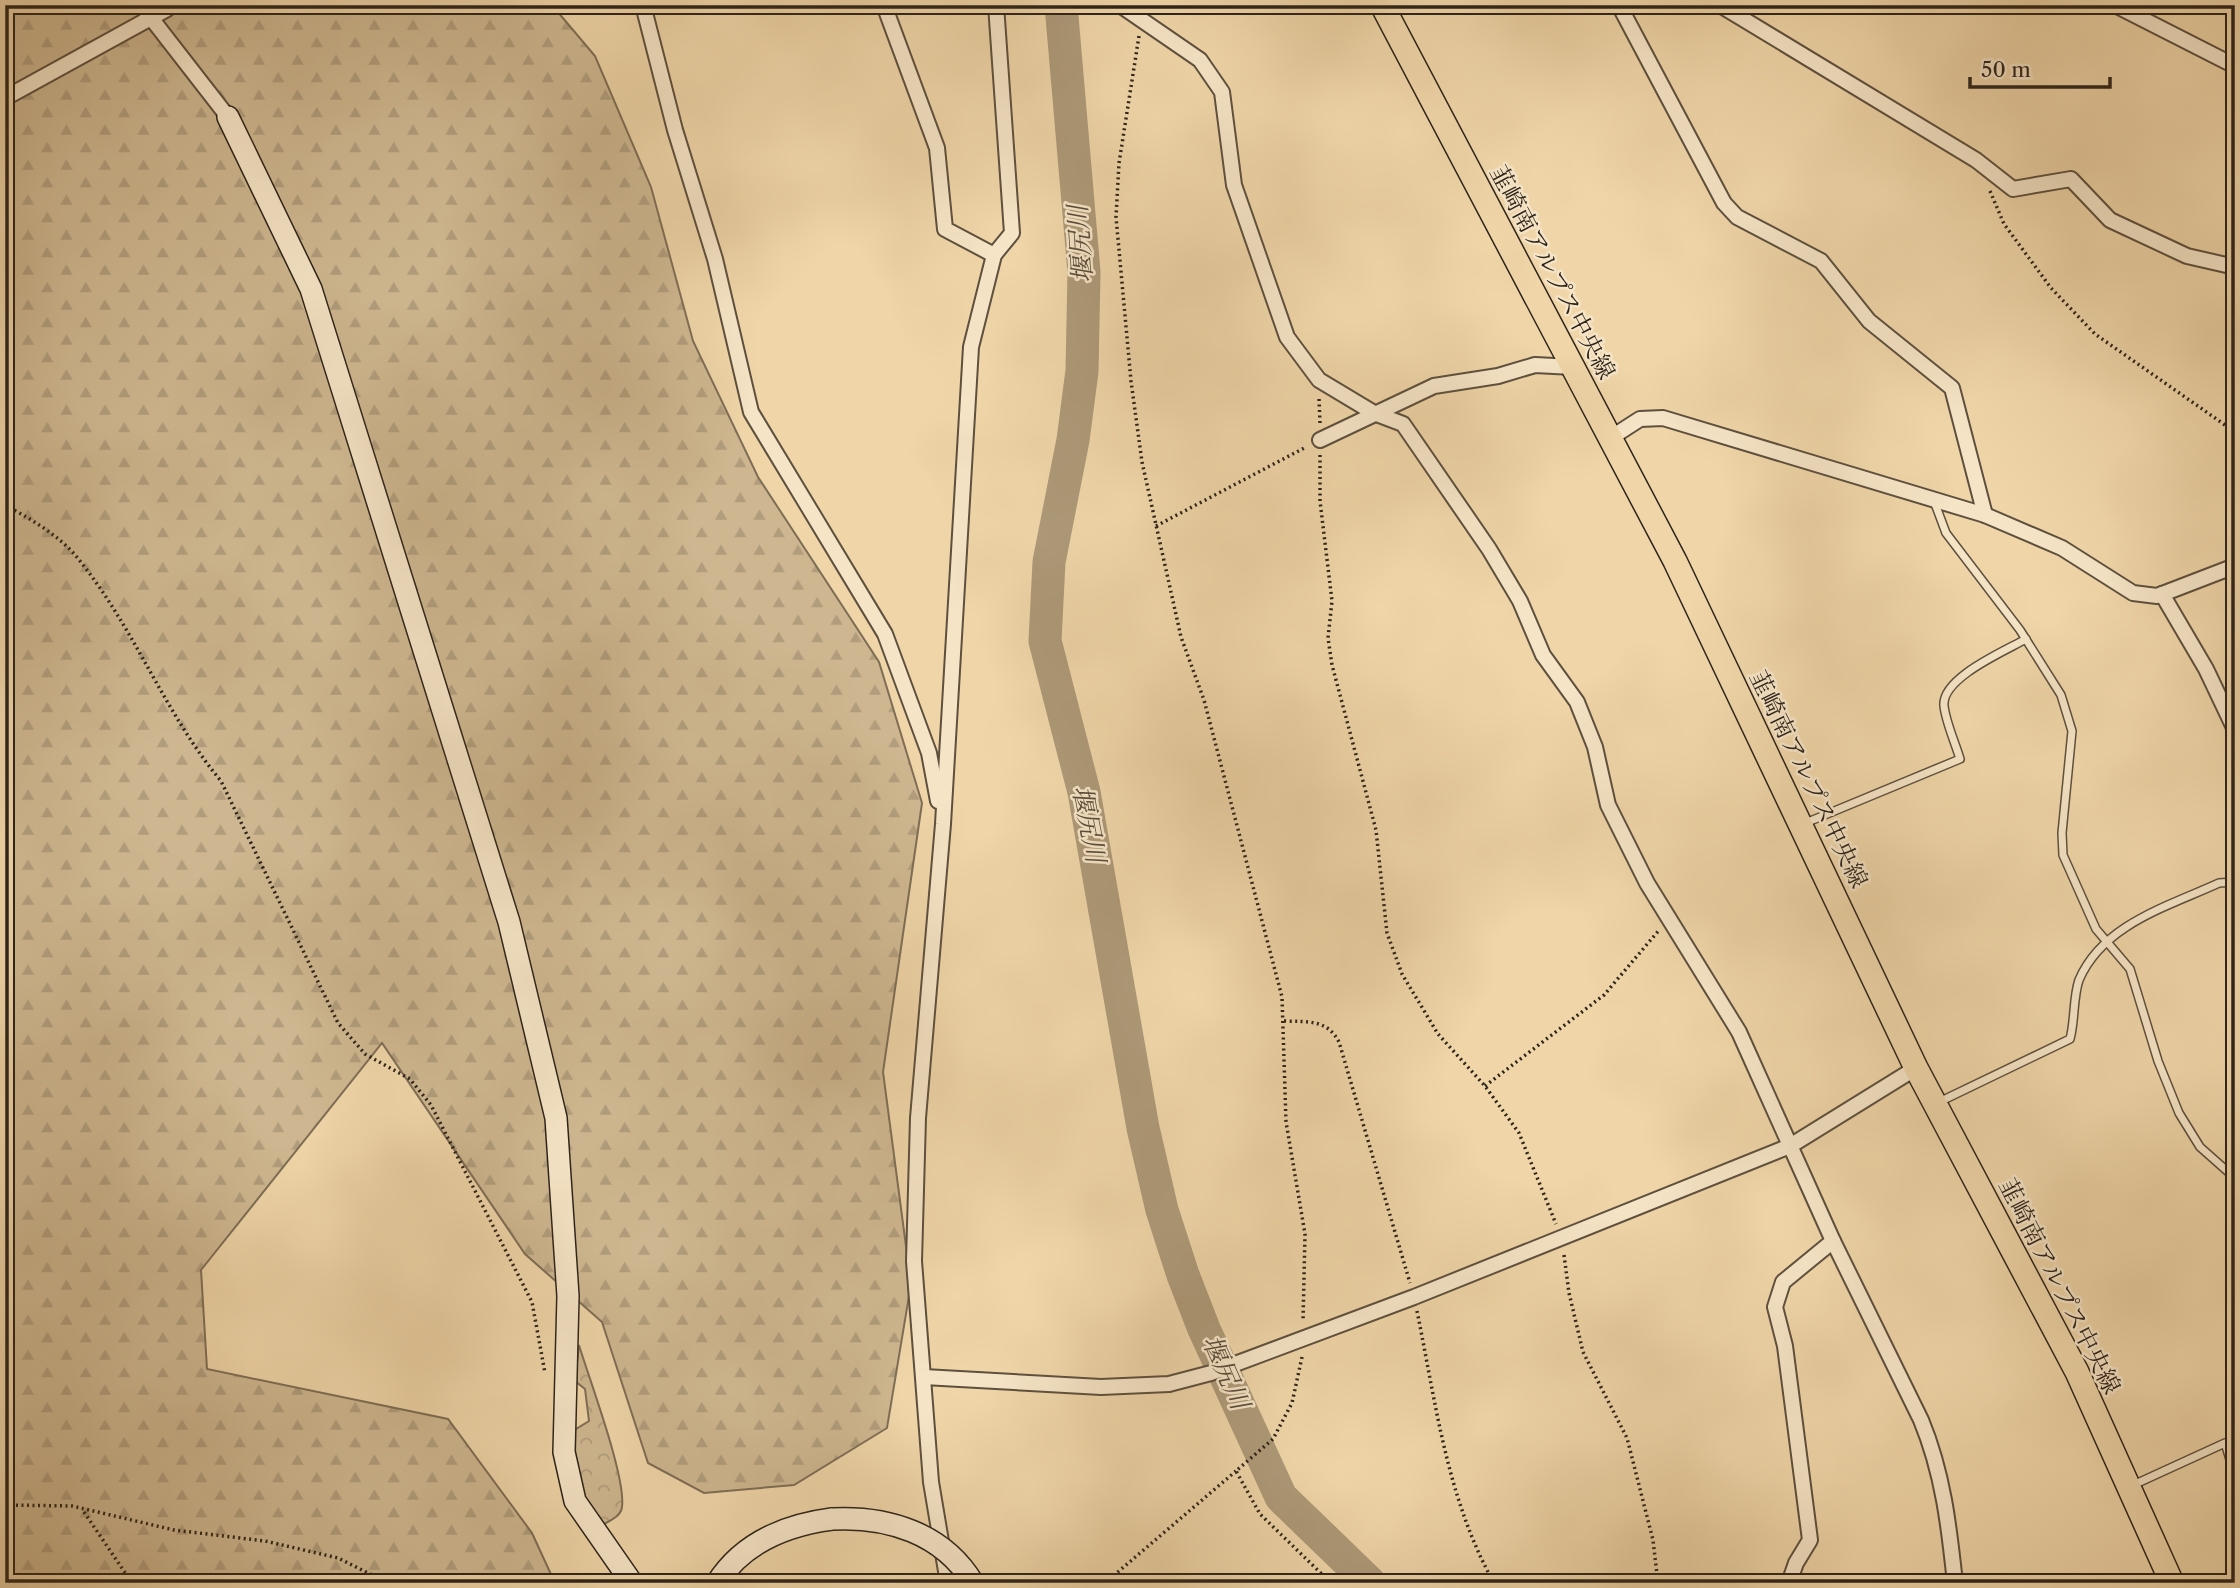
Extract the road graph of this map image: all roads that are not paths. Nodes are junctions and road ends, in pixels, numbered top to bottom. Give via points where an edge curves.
1 (141, 5) edge
2 (643, 5) edge
3 (884, 5) edge
4 (996, 5) edge
5 (1120, 5) edge
6 (1382, 5) edge
7 (1619, 5) edge
8 (1720, 5) edge
9 (2115, 5) edge
10 (167, 9) dead end
11 (151, 18) junction
12 (2235, 66) edge
13 (5, 98) edge
14 (228, 117) joint
15 (993, 255) junction
16 (2235, 267) edge
17 (1573, 367) junction
18 (1374, 413) junction
19 (1612, 437) junction
20 (1320, 440) road end
21 (1934, 500) junction
22 (1985, 515) junction
23 (2235, 566) edge
24 (2162, 594) junction
25 (2026, 639) junction
26 (2235, 730) edge
27 (943, 824) junction
28 (1802, 824) junction
29 (2235, 882) edge
30 (2106, 941) junction
31 (1916, 1068) junction
32 (1936, 1103) junction
33 (1790, 1146) junction
34 (2235, 1178) edge
35 (1833, 1241) junction
36 (924, 1377) junction
37 (2235, 1476) edge
38 (2130, 1487) junction
39 (632, 1583) edge
40 (717, 1583) edge
41 (948, 1583) edge
42 (973, 1583) edge
43 (1789, 1583) edge
44 (1955, 1583) edge
45 (2172, 1583) edge

1 - 11 street
2 - 27 street via 715,259 751,412 885,634 929,753
3 - 15 street via 937,148 945,229
4 - 15 street via 1012,233
5 - 18 street via 1200,60 1222,92 1234,185 1287,337 1319,380
6 - 17 main road, 韮崎南アルプス中央線
7 - 22 street via 1724,203 1737,217 1821,261 1869,320 1952,388
8 - 16 street via 1976,160 2013,189 2071,179 2110,220 2188,256
9 - 12 street
10 - 11 street
11 - 13 street
11 - 14 street
14 - 39 street via 312,289 509,922 556,1118 568,1296 563,1437 575,1501
15 - 27 street via 971,347
17 - 18 street via 1535,365 1434,386
17 - 19 main road, 韮崎南アルプス中央線
18 - 20 street
18 - 33 street via 1403,424 1520,601 1543,655 1577,702 1595,747 1608,804 1647,883 1739,1032
19 - 21 street via 1640,419 1663,418
19 - 28 main road, 韮崎南アルプス中央線
21 - 22 street
21 - 25 lane via 1946,533
22 - 24 street via 2062,548 2133,593
23 - 24 street
24 - 26 street
25 - 28 lane via 1960,677 1948,689 1943,704 1960,758
25 - 30 lane via 2061,695 2072,732 2063,855 2096,929
27 - 36 street via 918,1118 914,1261
28 - 31 main road, 韮崎南アルプス中央線
29 - 30 lane via 2219,883 2120,929
30 - 32 lane via 2079,981 2070,1039
30 - 34 lane via 2130,969 2179,1113 2200,1147
31 - 32 main road, 韮崎南アルプス中央線
31 - 33 street
32 - 38 main road, 韮崎南アルプス中央線 via 2077,1371
33 - 35 street
33 - 36 street via 1302,1340 1169,1384 1101,1387
35 - 43 street via 1783,1282 1775,1307 1785,1346 1810,1540
35 - 44 street via 1933,1450 1946,1499
36 - 41 street via 931,1482
37 - 38 lane via 2225,1443
38 - 45 main road, 韮崎南アルプス中央線
40 - 42 street, bridge via 747,1549 776,1532 804,1523 860,1518 891,1523 928,1537 963,1567

